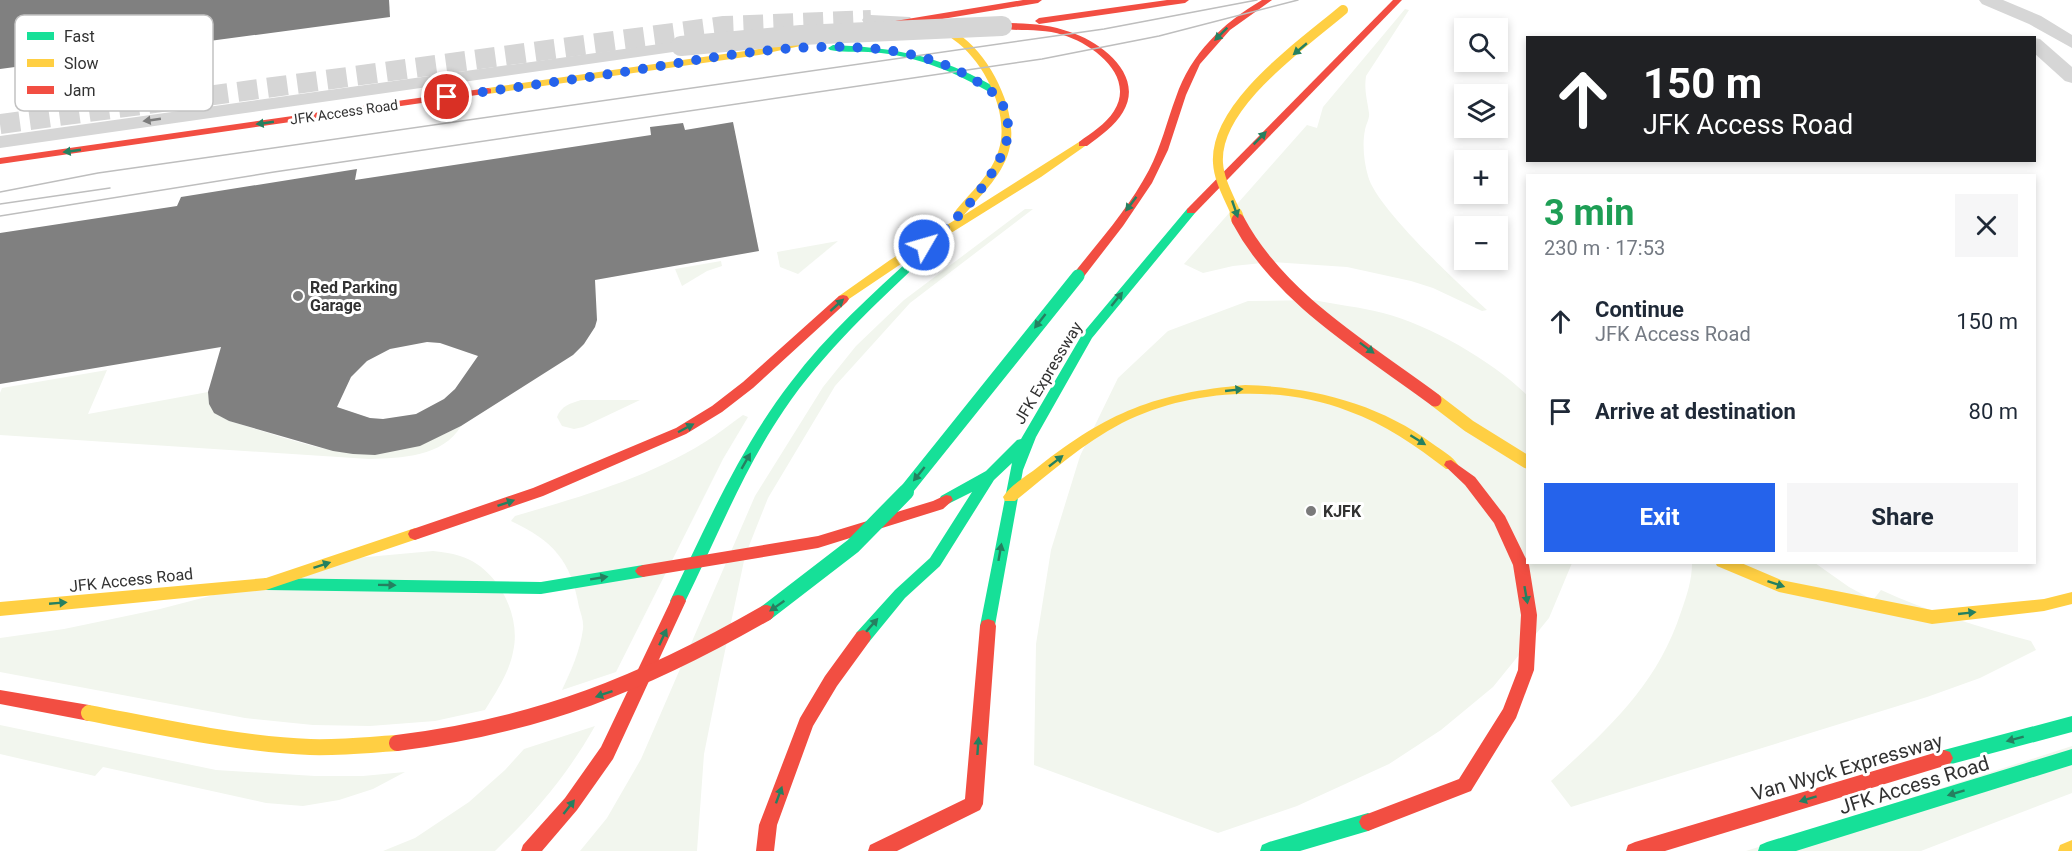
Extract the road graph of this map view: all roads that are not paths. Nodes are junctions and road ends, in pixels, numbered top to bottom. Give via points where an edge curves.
1 (1038, 0) edge
2 (1185, 0) edge
3 (1268, 0) edge
4 (1356, 0) edge
5 (1398, 0) edge
6 (1977, 0) edge
7 (1988, 0) edge
8 (1342, 5) edge
9 (2018, 6) edge
10 (871, 20) tunnel mouth
11 (908, 26) junction
12 (1002, 26) junction
13 (2027, 36) edge
14 (2072, 43) edge
15 (2036, 45) edge
16 (759, 52) junction
17 (2072, 77) edge
18 (994, 92) junction
19 (0, 142) edge
20 (0, 161) edge
21 (942, 235) junction
22 (1029, 436) junction
23 (1526, 461) edge
24 (991, 475) junction
25 (1010, 497) junction
26 (1727, 564) edge
27 (266, 584) junction
28 (2072, 598) edge
29 (0, 609) edge
30 (0, 697) edge
31 (2072, 724) edge
32 (2072, 757) edge
33 (2072, 849) edge
34 (530, 851) edge
35 (765, 851) edge
36 (877, 851) edge
37 (1269, 851) edge
38 (1635, 851) edge
39 (1767, 851) edge
40 (2067, 851) edge

1 - 11 main road
2 - 12 main road
3 -> 30 main road, bridge via 1224,30 1201,54 1146,185 1078,276 878,522 828,568 770,611 695,654 655,674 572,705 492,727 343,747 235,740
4 - 8 main road
22 -> 5 main road, JFK Expressway via 1087,336 1151,256 1207,192
6 - 13 street
7 - 9 street
8 -> 23 main road, bridge via 1256,86 1223,129 1218,162 1242,230 1271,269 1309,304 1469,426
9 - 14 street
10 - 11 street
11 - 12 street, bridge
11 - 16 main road
11 - 18 main road via 936,28 968,45
11 -> 19 street, bridge via 728,40
12 - 21 main road via 1063,32 1104,54 1121,77 1124,91 1119,111 1100,130 1030,180
15 - 17 street
16 - 18 main road via 848,48 910,54 943,62
16 -> 20 main road, JFK Access Road
18 - 21 main road via 1006,113 1005,150 991,176
27 -> 21 main road via 538,492 671,436 739,393 856,289
34 -> 21 main road via 571,804 607,753 735,481 780,406 835,339
22 - 24 main road
22 - 25 main road, JFK Expressway
27 -> 24 main road via 542,588 818,542 938,505
35 -> 24 main road via 768,825 806,723 831,681 867,630 935,562
36 -> 25 main road, JFK Expressway via 974,804 987,634
25 -> 37 main road via 1099,430 1135,411 1191,395 1247,388 1306,393 1358,408 1395,426 1433,450 1470,481 1500,520 1521,565 1529,615 1526,670 1510,714 1465,785 1348,829
26 -> 28 main road via 1779,586 1932,617
29 -> 27 main road, JFK Access Road
31 -> 38 main road, Van Wyck Expressway via 1908,768
32 -> 39 main road, JFK Access Road
33 - 40 main road

